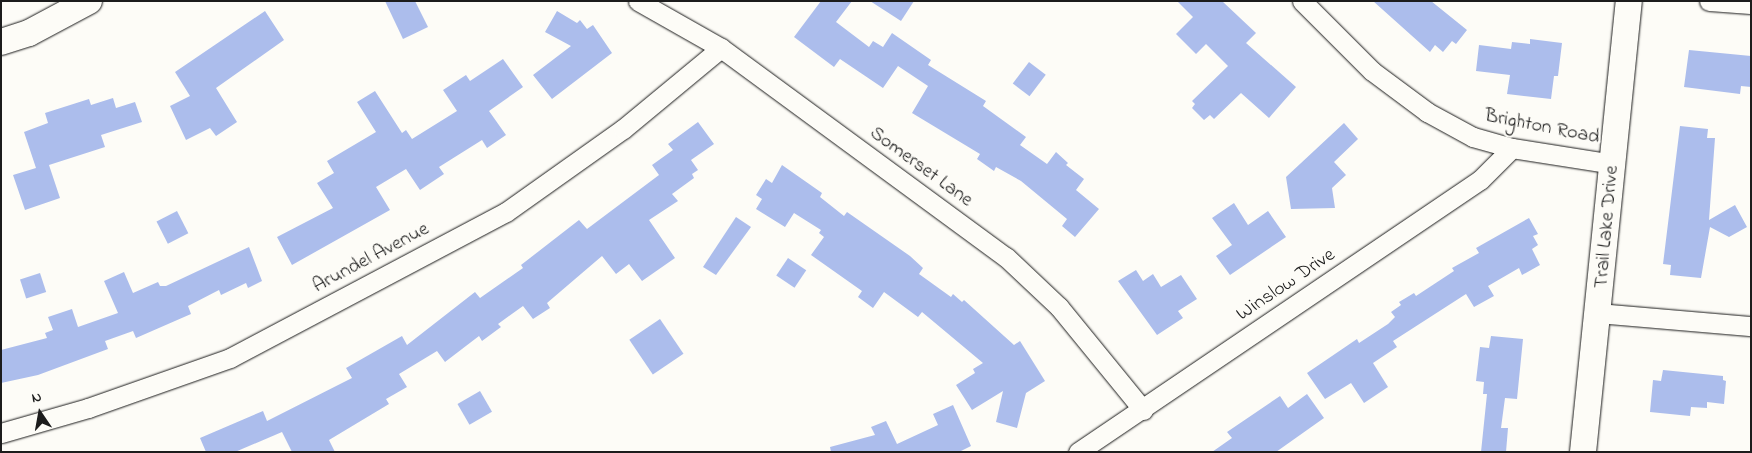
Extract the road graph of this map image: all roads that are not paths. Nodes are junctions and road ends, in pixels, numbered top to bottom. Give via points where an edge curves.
1 (89, 1) edge
2 (638, 1) edge
3 (1302, 1) edge
4 (1628, 1) edge
5 (1709, 1) edge
6 (1751, 4) edge
7 (1, 42) edge
8 (721, 48) junction
9 (1512, 148) junction
10 (1612, 164) junction
11 (1598, 313) junction
12 (1751, 326) edge
13 (1143, 410) junction
14 (1, 433) edge
15 (1078, 452) edge
16 (1583, 452) edge

1 - 7 street via 29,33
2 - 8 street, Somerset Lane
3 - 9 street, Brighton Road via 1372,71 1427,112 1473,137
4 - 10 street, Trail Lake Drive
5 - 6 street
8 - 13 street, Somerset Lane via 1006,257 1059,307
8 - 14 street, Arundel Avenue via 623,129 506,212 230,358 88,408
9 - 10 street, Brighton Road
9 - 13 street, Winslow Drive via 1480,180
10 - 11 street, Trail Lake Drive
11 - 12 street
11 - 16 street, Trail Lake Drive
13 - 15 street, Winslow Drive

